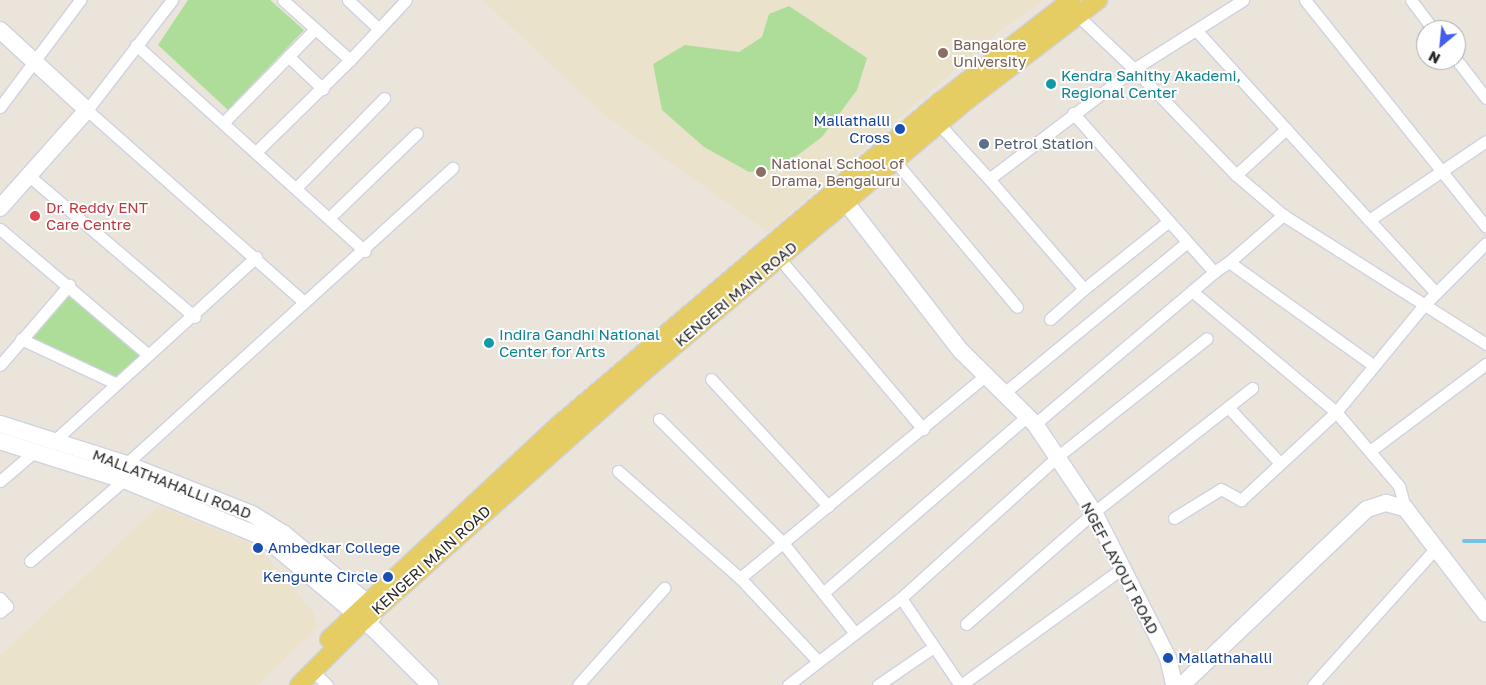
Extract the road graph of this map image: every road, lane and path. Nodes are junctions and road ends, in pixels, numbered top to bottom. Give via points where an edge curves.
1 (80, 0) edge
2 (172, 0) edge
3 (283, 0) edge
4 (348, 0) edge
5 (406, 0) edge
6 (1098, 0) edge
7 (1243, 0) edge
8 (1305, 0) edge
9 (1411, 0) edge
10 (1074, 7) edge
11 (1426, 20) edge
12 (315, 29) junction
13 (0, 30) edge
14 (379, 30) junction
15 (1196, 30) junction
16 (136, 45) junction
17 (288, 56) junction
18 (32, 59) junction
19 (350, 60) junction
20 (1134, 69) junction
21 (1465, 70) edge
22 (323, 89) junction
23 (384, 98) dead end
24 (1486, 98) edge
25 (0, 107) edge
26 (87, 110) junction
27 (1073, 113) junction
28 (224, 121) junction
29 (939, 124) junction
30 (1286, 129) junction
31 (417, 133) dead end
32 (1486, 141) edge
33 (257, 151) junction
34 (895, 161) junction
35 (453, 168) dead end
36 (1442, 174) junction
37 (28, 175) junction
38 (1236, 175) junction
39 (989, 179) junction
40 (296, 188) junction
41 (842, 197) junction
42 (0, 208) edge
43 (1283, 215) junction
44 (329, 218) junction
45 (1369, 220) junction
46 (1169, 221) junction
47 (1486, 227) edge
48 (0, 229) edge
49 (1486, 242) edge
50 (1186, 243) junction
51 (365, 251) junction
52 (256, 257) junction
53 (779, 258) junction
54 (1229, 262) junction
55 (1214, 272) junction
56 (69, 285) junction
57 (1084, 289) junction
58 (1192, 291) junction
59 (1436, 293) junction
60 (304, 302) junction
61 (1423, 306) junction
62 (1017, 307) dead end
63 (195, 317) junction
64 (1050, 319) dead end
65 (1207, 338) dead end
66 (22, 339) junction
67 (1486, 344) edge
68 (146, 353) junction
69 (1486, 364) edge
70 (0, 365) edge
71 (1373, 365) junction
72 (986, 375) junction
73 (711, 380) dead end
74 (115, 383) junction
75 (1252, 388) dead end
76 (1004, 392) junction
77 (1228, 407) junction
78 (1336, 412) junction
79 (660, 419) dead end
80 (1031, 420) junction
81 (0, 424) edge
82 (923, 429) junction
83 (55, 440) junction
84 (0, 441) edge
85 (34, 452) junction
86 (1370, 452) junction
87 (1057, 457) junction
88 (1279, 462) junction
89 (618, 471) dead end
90 (125, 472) junction
91 (0, 481) edge
92 (828, 506) junction
93 (1406, 508) junction
94 (1094, 512) junction
95 (1174, 518) dead end
96 (783, 543) junction
97 (1435, 549) junction
98 (30, 561) dead end
99 (1120, 570) junction
100 (740, 578) junction
101 (664, 588) dead end
102 (823, 593) junction
103 (901, 598) junction
104 (1486, 614) edge
105 (366, 616) junction
106 (966, 624) dead end
107 (854, 632) junction
108 (932, 648) junction
109 (816, 660) junction
110 (313, 671) junction
111 (286, 685) edge
112 (300, 685) edge
113 (327, 685) edge
114 (430, 685) edge
115 (578, 685) edge
116 (788, 685) edge
117 (878, 685) edge
118 (961, 685) edge
119 (1174, 685) edge
120 (1182, 685) edge
121 (1313, 685) edge

1 - 18 street
2 - 16 street
3 - 12 street
4 - 14 street
5 - 14 street
6 - 10 main road, KENGERI MAIN ROAD
7 - 15 street
8 - 36 street
9 - 11 street
10 - 20 street
10 - 29 main road, KENGERI MAIN ROAD
10 - 41 main road, KENGERI MAIN ROAD via 948,95
12 - 17 street
12 - 19 street
13 - 18 street
14 - 19 street
15 - 20 street
15 - 30 street
16 - 26 street
16 - 28 street
17 - 22 street
17 - 28 street
18 - 25 street
18 - 26 street
19 - 22 street
20 - 27 street
20 - 38 street
21 - 24 street
22 - 33 street
23 - 40 street
26 - 37 street
26 - 52 street
27 - 39 street
27 - 46 street
28 - 33 street
29 - 34 main road, KENGERI MAIN ROAD
29 - 39 street
30 - 38 street
30 - 45 street
31 - 44 street
32 - 36 street
33 - 40 street
34 - 41 main road, KENGERI MAIN ROAD
34 - 62 street
35 - 51 street
36 - 45 street
36 - 47 street
37 - 42 street
37 - 63 street
38 - 43 street
39 - 57 street
40 - 44 street
41 - 53 main road, KENGERI MAIN ROAD
41 - 72 street, NGEF LAYOUT ROAD via 961,351
41 - 105 main road, KENGERI MAIN ROAD via 561,423
43 - 54 street
43 - 61 street
44 - 51 street
45 - 59 street
46 - 50 street
46 - 57 street
48 - 56 street
49 - 59 street
50 - 55 street
50 - 76 street
51 - 60 street
52 - 60 street
52 - 63 street
53 - 82 street
53 - 105 main road, KENGERI MAIN ROAD via 642,373
54 - 55 street
54 - 71 street
55 - 58 street
56 - 66 street
56 - 68 street
57 - 64 street
58 - 78 street
58 - 80 street
59 - 61 street
60 - 90 street
61 - 67 street
61 - 71 street
63 - 68 street
65 - 87 street
66 - 70 street
66 - 74 street
68 - 74 street
69 - 86 street
71 - 78 street
72 - 76 street, NGEF LAYOUT ROAD
72 - 82 street
73 - 92 street
74 - 83 street
75 - 77 street
76 - 80 street, NGEF LAYOUT ROAD
77 - 88 street
77 - 94 street
78 - 86 street
78 - 88 street
79 - 96 street
80 - 87 street, NGEF LAYOUT ROAD
80 - 102 street
81 - 83 street, MALLATHAHALLI ROAD
82 - 92 street
83 - 90 street, MALLATHAHALLI ROAD
84 - 85 street, MALLATHAHALLI ROAD
85 - 90 street, MALLATHAHALLI ROAD
85 - 91 street
86 - 93 street via 1399,486
87 - 94 street, NGEF LAYOUT ROAD
87 - 103 street
88 - 95 street via 1241,500 1221,489
89 - 100 street
90 - 98 street
90 - 105 street, MALLATHAHALLI ROAD via 265,538
92 - 96 street
93 - 97 street
93 - 120 street via 1386,503 1366,509
94 - 99 street, NGEF LAYOUT ROAD
94 - 106 street
96 - 100 street
96 - 102 street
97 - 104 street
97 - 121 street
99 - 118 street
99 - 119 street, NGEF LAYOUT ROAD via 1168,658
100 - 109 street
101 - 115 street
102 - 107 street
103 - 107 street
103 - 108 street
105 - 110 main road, KENGERI MAIN ROAD
105 - 111 main road, KENGERI MAIN ROAD
105 - 114 street, MALLATHAHALLI ROAD
107 - 109 street
108 - 117 street
108 - 118 street
109 - 116 street
110 - 112 main road, KENGERI MAIN ROAD
110 - 113 street

